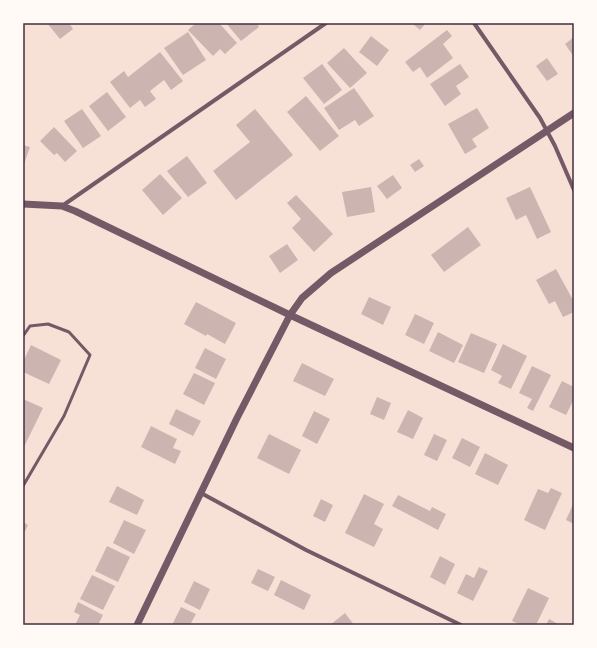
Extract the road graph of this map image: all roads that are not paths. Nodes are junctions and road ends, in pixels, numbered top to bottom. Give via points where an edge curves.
1 (326, 23) edge
2 (474, 23) edge
3 (574, 113) edge
4 (547, 131) junction
5 (574, 190) edge
6 (23, 204) edge
7 (62, 206) junction
8 (290, 315) junction
9 (23, 336) edge
10 (574, 448) edge
11 (23, 486) edge
12 (201, 493) junction
13 (137, 625) edge
14 (461, 625) edge

1 - 7 street
2 - 4 street
3 - 4 street
4 - 5 street
4 - 8 street via 331,273 302,298
6 - 7 street
7 - 8 street
8 - 10 street
8 - 12 street
9 - 11 lane via 30,326 48,324 69,332 90,355 64,416
12 - 13 street
12 - 14 street via 306,550

